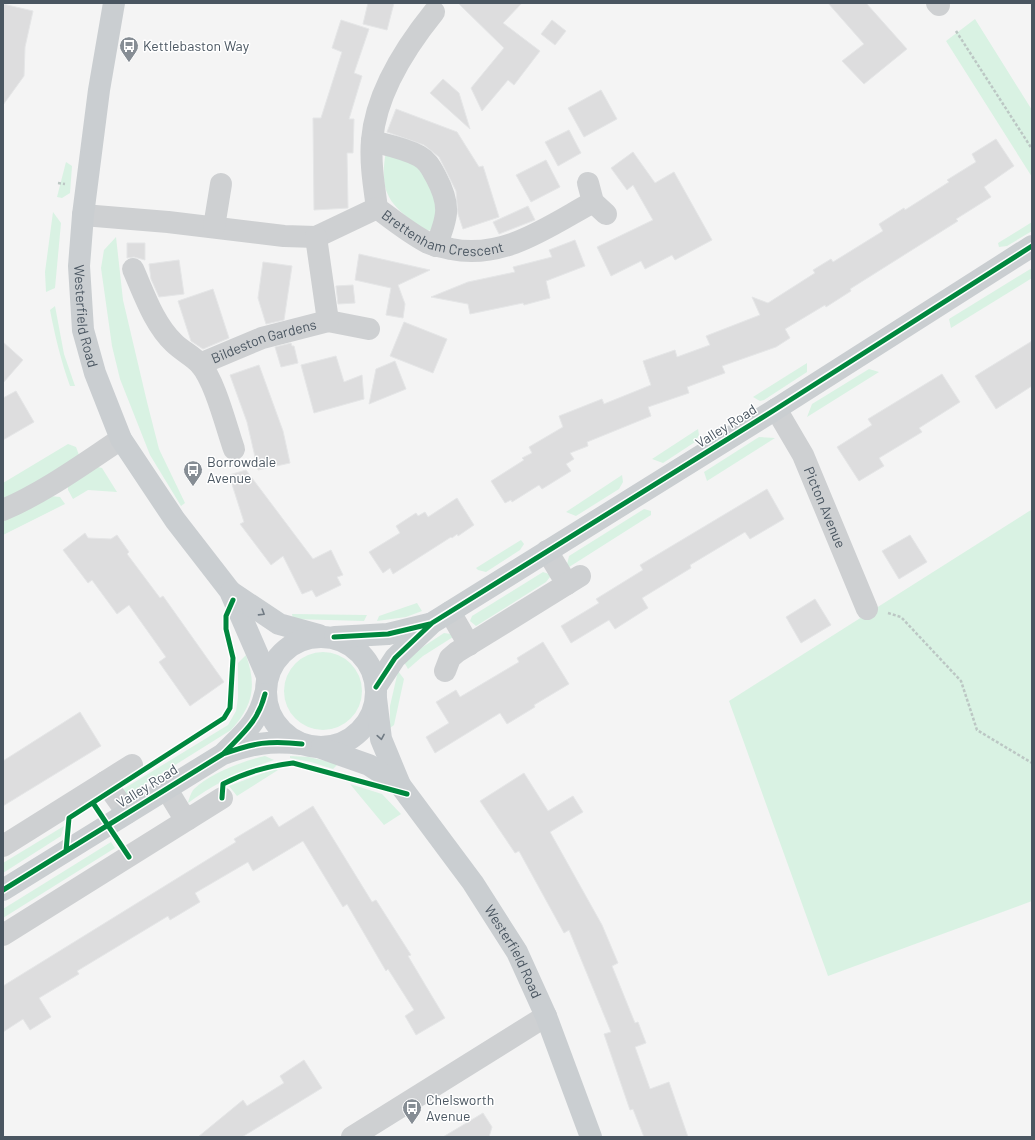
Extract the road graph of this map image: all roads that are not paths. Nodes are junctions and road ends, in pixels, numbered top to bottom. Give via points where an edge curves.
1 (114, 3) edge
2 (438, 12) edge
3 (372, 141) junction
4 (222, 184) dead end
5 (596, 199) dead end
6 (377, 208) junction
7 (83, 215) junction
8 (214, 227) junction
9 (316, 237) junction
10 (436, 246) junction
11 (1032, 246) edge
12 (133, 269) dead end
13 (328, 321) junction
14 (369, 329) dead end
15 (200, 364) junction
16 (776, 409) junction
17 (121, 439) junction
18 (234, 449) dead end
19 (3, 510) edge
20 (548, 551) junction
21 (230, 591) junction
22 (875, 610) road end
23 (441, 618) junction
24 (328, 637) junction
25 (469, 645) junction
26 (445, 671) dead end
27 (266, 685) junction
28 (376, 692) junction
29 (311, 746) junction
30 (223, 754) junction
31 (132, 765) dead end
32 (105, 782) junction
33 (400, 785) junction
34 (166, 788) junction
35 (222, 798) dead end
36 (127, 813) junction
37 (188, 819) junction
38 (3, 846) edge
39 (3, 890) edge
40 (3, 935) edge
41 (546, 1016) junction
42 (352, 1137) edge
43 (591, 1137) edge

1 - 7 main road, Westerfield Road via 99,90
2 - 3 street, Brettenham Crescent via 422,27 389,81 381,101
3 - 6 street, Brettenham Crescent
3 - 10 street via 410,152 429,163 447,202 447,214
4 - 8 street
5 - 10 street, Brettenham Crescent via 531,237 495,250 458,251
6 - 9 street
6 - 10 street, Brettenham Crescent via 403,228
7 - 8 street
7 - 17 main road, Westerfield Road via 79,266 83,330 95,373
8 - 9 street via 284,236
9 - 13 street, Bildeston Gardens
11 - 16 main road, Valley Road
12 - 15 street, Bildeston Gardens via 164,331 174,343
13 - 14 street, Bildeston Gardens
13 - 15 street, Bildeston Gardens via 262,338
15 - 18 street, Bildeston Gardens via 210,382
16 - 20 main road, Valley Road
16 - 22 street, Picton Avenue via 803,455
17 - 19 street via 52,485
17 - 21 main road, Westerfield Road via 175,520
20 - 23 main road, Valley Road
20 - 25 street via 573,580
21 -> 24 main road, Westerfield Road via 279,624
21 - 27 main road, Westerfield Road
23 - 24 main road, Valley Road via 388,634
23 - 25 street
23 - 28 main road, Valley Road via 395,658
24 - 27 main road via 303,639 287,647 275,660
24 - 28 main road via 350,644 363,655 372,670
25 - 26 street via 450,658
27 - 29 main road via 267,705 274,722 286,735
27 - 30 main road, Valley Road via 261,710 253,724
28 - 29 main road via 372,714 352,738 337,745
28 -> 33 main road, Westerfield Road via 381,739
29 - 30 main road, Valley Road via 280,741 264,742
29 - 33 main road, Westerfield Road via 364,763
30 - 34 main road, Valley Road
31 - 32 street, Valley Road
32 - 36 street, Valley Road
32 - 38 street, Valley Road
33 - 41 main road, Westerfield Road via 496,918 517,952
34 - 36 main road, Valley Road
34 - 37 street, Valley Road via 180,812
35 - 37 street
36 - 39 main road, Valley Road
37 - 40 street
41 - 42 street
41 - 43 main road, Westerfield Road

